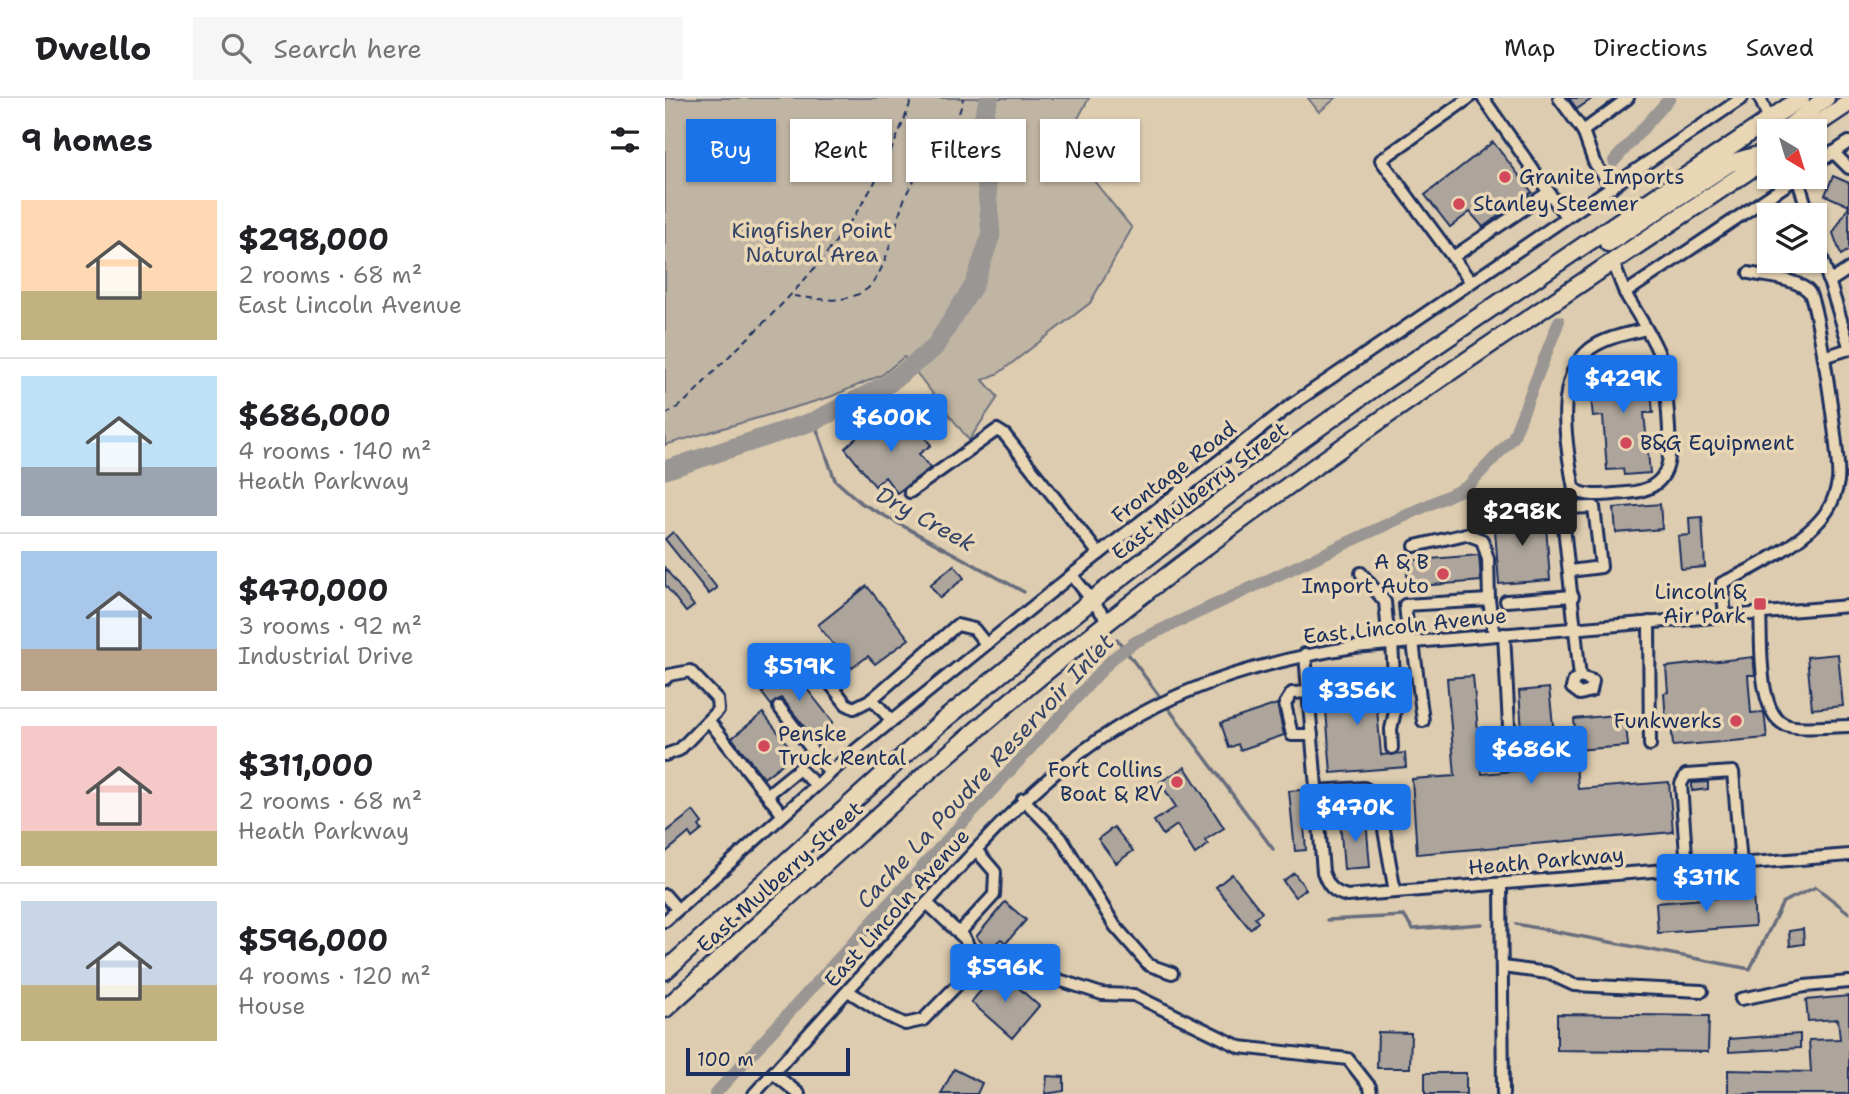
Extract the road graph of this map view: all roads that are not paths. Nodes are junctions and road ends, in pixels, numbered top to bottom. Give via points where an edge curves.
1 (1469, 98) edge
2 (1483, 98) edge
3 (1559, 98) edge
4 (1627, 98) edge
5 (1742, 98) edge
6 (1760, 98) edge
7 (1801, 98) edge
8 (1826, 98) edge
9 (1849, 103) edge
10 (1769, 119) edge
11 (1770, 119) edge
12 (1799, 119) edge
13 (1825, 119) edge
14 (1757, 128) edge
15 (1583, 131) junction
16 (1849, 142) edge
17 (1833, 152) junction
18 (1827, 156) edge
19 (1757, 157) edge
20 (1757, 163) edge
21 (1849, 168) edge
22 (1612, 187) junction
23 (1779, 189) edge
24 (1549, 192) junction
25 (1566, 217) junction
26 (1453, 257) junction
27 (1613, 262) junction
28 (1849, 269) edge
29 (1748, 273) dead end
30 (1826, 273) edge
31 (1471, 282) junction
32 (1830, 286) junction
33 (1625, 293) junction
34 (1811, 294) junction
35 (1846, 325) edge
36 (1646, 329) junction
37 (1458, 332) junction
38 (1849, 348) edge
39 (1824, 357) junction
40 (910, 492) dead end
41 (1415, 546) dead end
42 (1099, 554) junction
43 (1570, 570) junction
44 (1361, 573) dead end
45 (1072, 575) junction
46 (1573, 596) junction
47 (1092, 600) junction
48 (1489, 600) junction
49 (1506, 601) dead end
50 (1849, 606) edge
51 (1760, 613) junction
52 (1725, 616) junction
53 (1108, 621) junction
54 (1649, 622) junction
55 (1576, 628) junction
56 (1499, 634) junction
57 (1411, 642) junction
58 (986, 644) junction
59 (1390, 644) junction
60 (1305, 654) junction
61 (811, 659) dead end
62 (1580, 677) dead end
63 (665, 679) edge
64 (1308, 692) junction
65 (872, 699) junction
66 (779, 707) dead end
67 (709, 721) junction
68 (891, 721) junction
69 (1423, 721) dead end
70 (1849, 726) edge
71 (1312, 735) junction
72 (1510, 745) dead end
73 (1650, 745) dead end
74 (1392, 748) dead end
75 (665, 755) edge
76 (829, 772) junction
77 (815, 785) junction
78 (1316, 791) junction
79 (767, 795) junction
80 (1023, 799) junction
81 (782, 814) junction
82 (975, 850) junction
83 (1849, 855) edge
84 (1741, 864) junction
85 (1688, 869) junction
86 (1501, 884) junction
87 (1395, 892) junction
88 (665, 895) edge
89 (927, 903) junction
90 (677, 909) junction
91 (665, 921) edge
92 (959, 933) junction
93 (971, 961) junction
94 (1503, 967) junction
95 (665, 971) edge
96 (1172, 974) dead end
97 (1849, 982) edge
98 (848, 990) junction
99 (1702, 991) dead end
100 (1741, 999) dead end
101 (665, 1009) edge
102 (773, 1073) junction
103 (754, 1094) edge
104 (799, 1094) edge
105 (1371, 1094) edge
106 (1503, 1094) edge

1 - 26 street via 1381,160
2 - 24 street
3 - 15 street
4 - 15 street
5 - 22 street, Frontage Road
6 - 10 street
7 - 11 highway, East Mulberry Street
8 - 12 highway
9 - 13 highway
14 - 37 highway, East Mulberry Street
15 - 22 street via 1594,162
16 - 17 street
17 - 18 street
17 - 21 street
19 - 37 highway via 1730,163 1573,267
20 - 27 highway, East Mulberry Street
22 - 25 street, Frontage Road
23 - 33 street
24 - 25 street
24 - 26 street
25 - 31 street, Frontage Road
26 - 31 street
27 - 33 street
27 - 53 highway, East Mulberry Street via 1330,454
28 - 32 street
29 - 34 street via 1801,285
30 - 32 street
31 - 42 street, Frontage Road via 1291,405
32 - 34 street
32 - 35 street
33 - 36 street
34 - 39 street
35 - 38 street
36 - 36 street via 1665,374 1671,459 1657,483 1639,492 1584,496 1574,489 1564,412 1573,374 1591,348
37 - 47 highway, East Mulberry Street via 1282,454
38 - 39 street
39 - 52 street via 1838,481 1832,500 1813,527 1722,583
40 - 42 street via 997,430
41 - 48 street via 1466,534 1482,540 1488,559
42 - 45 street, Frontage Road
43 - 43 street via 1562,508 1594,507 1601,567
43 - 46 street
44 - 59 street via 1385,602
45 - 47 street
45 - 58 street, Frontage Road
46 - 49 street
46 - 55 street
47 - 53 street
47 - 95 highway, East Mulberry Street via 939,724
48 - 56 street
48 - 57 street via 1405,605
50 - 51 street, East Lincoln Avenue
51 - 52 street, East Lincoln Avenue
51 - 70 street via 1765,698 1772,715 1788,726
52 - 54 street, East Lincoln Avenue
53 - 101 highway, East Mulberry Street via 862,831
54 - 55 street, East Lincoln Avenue
54 - 73 street
55 - 56 street, East Lincoln Avenue
55 - 62 street
56 - 57 street, East Lincoln Avenue
56 - 72 street
57 - 59 street, East Lincoln Avenue
57 - 69 street
58 - 65 street via 974,629 957,625
58 - 68 street, Frontage Road
59 - 60 street, East Lincoln Avenue
59 - 74 street via 1397,707
60 - 64 street
60 - 80 street, East Lincoln Avenue via 1241,671 1173,698 1116,728
61 - 65 street via 846,704 854,708
63 - 67 street via 682,671 695,674 717,699 718,710
64 - 71 street
64 - 71 street via 1292,693 1286,699 1292,735
65 - 68 street
66 - 76 street
67 - 75 street via 679,750
67 - 79 street
68 - 76 street, Frontage Road
71 - 78 street
76 - 77 street, Frontage Road
77 - 79 street via 799,769
77 - 81 street, Frontage Road
78 - 87 street via 1364,788 1378,796
78 - 87 street, Heath Parkway via 1323,873 1331,889 1347,896
79 - 81 street
80 - 82 street, East Lincoln Avenue
80 - 96 street via 1061,838 1115,926 1149,965
81 - 90 street, Frontage Road
82 - 89 street, East Lincoln Avenue
82 - 92 street via 995,872 994,895
83 - 84 street, Heath Parkway
84 - 85 street, Heath Parkway
84 - 85 street via 1733,772 1686,775 1681,784
85 - 86 street, Heath Parkway
86 - 87 street, Heath Parkway
86 - 94 street
88 - 90 street
89 - 92 street
89 - 98 street, East Lincoln Avenue
90 - 91 street, Frontage Road
92 - 93 street via 973,955
93 - 98 street via 966,976 923,1020 905,1024
93 - 105 street via 1003,962 1102,994 1134,995 1240,1047 1348,1059
94 - 99 street via 1548,974 1574,985
94 - 106 street
97 - 100 street
98 - 102 street, East Lincoln Avenue
102 - 103 street, East Lincoln Avenue
102 - 104 street

